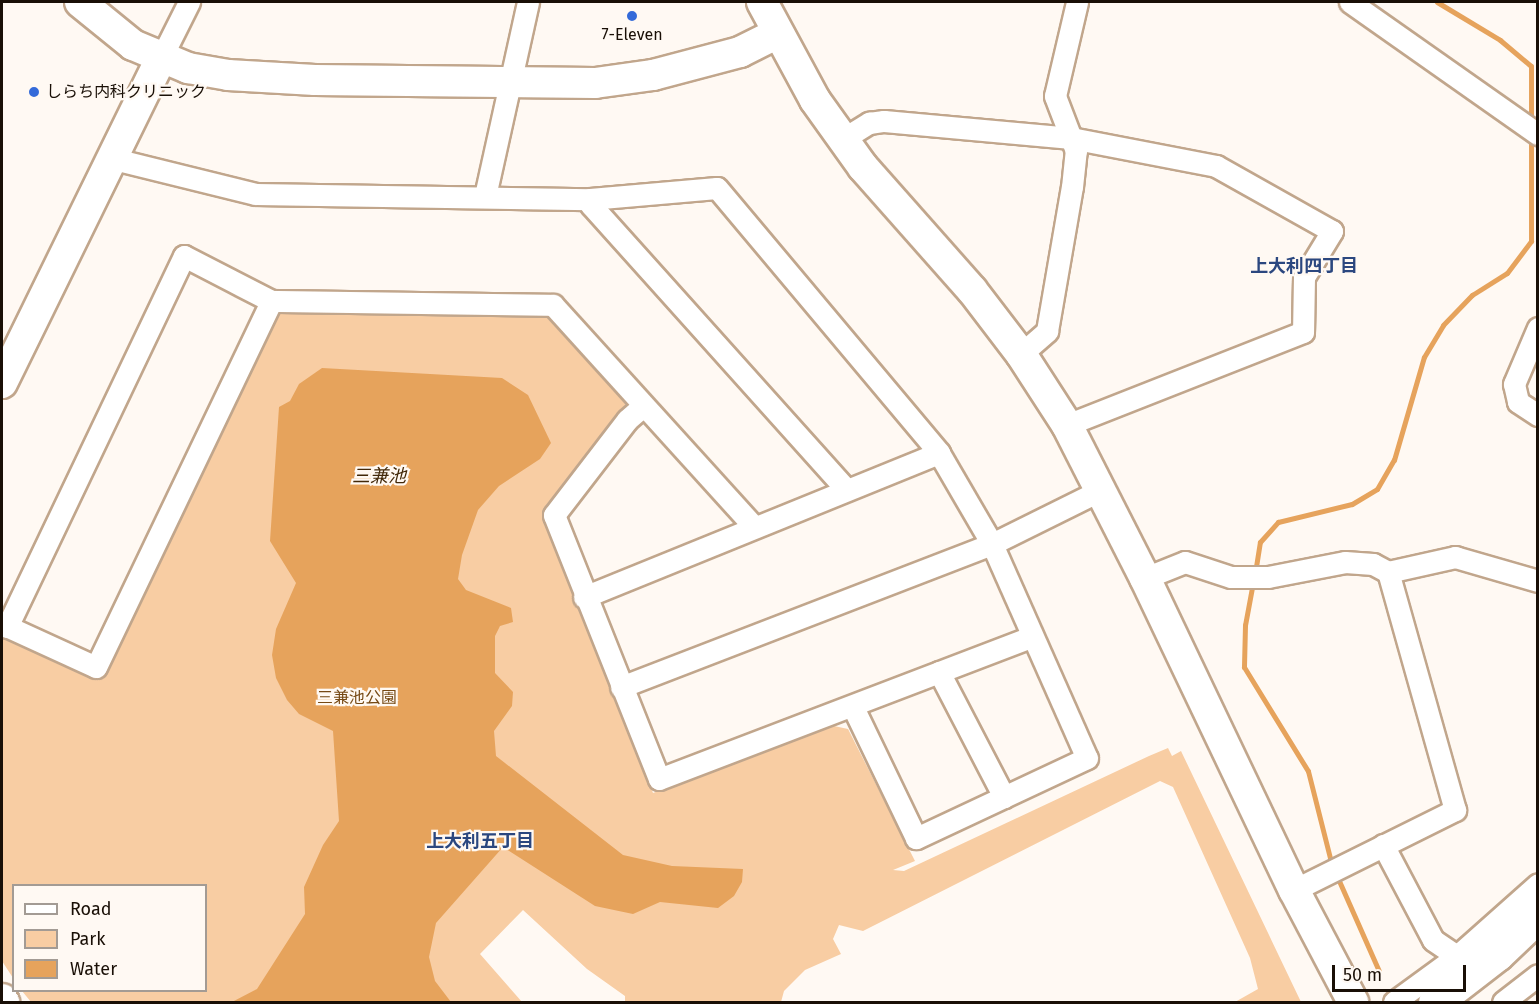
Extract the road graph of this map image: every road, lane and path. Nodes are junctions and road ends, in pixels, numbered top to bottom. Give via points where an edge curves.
1 (80, 2) edge
2 (189, 2) edge
3 (528, 2) edge
4 (762, 2) edge
5 (1077, 2) edge
6 (1350, 2) edge
7 (777, 34) junction
8 (161, 58) junction
9 (510, 84) junction
10 (1538, 134) edge
11 (1071, 138) junction
12 (843, 139) junction
13 (110, 158) junction
14 (485, 196) junction
15 (591, 200) junction
16 (271, 301) junction
17 (1538, 328) edge
18 (1021, 354) junction
19 (2, 383) edge
20 (643, 406) junction
21 (1538, 415) edge
22 (1067, 425) junction
23 (939, 453) junction
24 (846, 489) junction
25 (1101, 490) junction
26 (754, 527) junction
27 (992, 544) junction
28 (1388, 572) junction
29 (1145, 578) junction
30 (1538, 581) edge
31 (585, 597) junction
32 (4, 625) edge
33 (1031, 637) junction
34 (939, 672) junction
35 (621, 687) junction
36 (853, 707) junction
37 (1004, 798) junction
38 (1383, 845) junction
39 (1538, 884) edge
40 (1294, 890) junction
41 (1538, 915) edge
42 (1538, 947) edge
43 (1457, 956) junction
44 (1538, 975) edge
45 (1353, 1002) edge
46 (1394, 1002) edge
47 (1435, 1002) edge
48 (1471, 1002) edge
49 (1503, 1002) edge

1 - 8 street via 133,45
2 - 8 street
3 - 9 street
4 - 7 street
5 - 11 street via 1055,96
6 - 10 street
7 - 9 street via 740,52 653,75 595,83
7 - 12 street via 814,100
8 - 9 street via 228,75
8 - 13 street
9 - 14 street
11 - 12 street via 884,121 869,123
11 - 18 street via 1076,152 1072,187 1047,331
11 - 22 street via 1216,166 1332,231 1304,277 1303,332
12 - 18 street via 972,290
13 - 14 street via 255,194
13 - 19 street
14 - 15 street
15 - 23 street via 717,188
15 - 24 street via 591,205
16 - 20 street via 553,304
16 - 32 street via 96,667
16 - 32 street via 184,256
17 - 21 street via 1514,384 1518,402
18 - 22 street
20 - 26 street
20 - 31 street via 627,420 554,515
22 - 25 street
23 - 24 street
23 - 27 street
24 - 26 street
25 - 27 street
25 - 29 street
26 - 31 street
27 - 33 street
27 - 35 street
28 - 29 street via 1373,564 1345,562 1268,577 1231,577 1185,562
28 - 30 street via 1455,557
28 - 38 street via 1455,810
29 - 40 street
31 - 35 street
33 - 34 street
33 - 37 street via 1087,758
34 - 36 street
34 - 37 street
35 - 36 street via 659,780
36 - 37 street via 915,838
38 - 40 street
38 - 43 street via 1433,940
39 - 43 street
40 - 45 street
41 - 47 main road via 1497,954
42 - 48 main road
43 - 46 street
44 - 49 street

